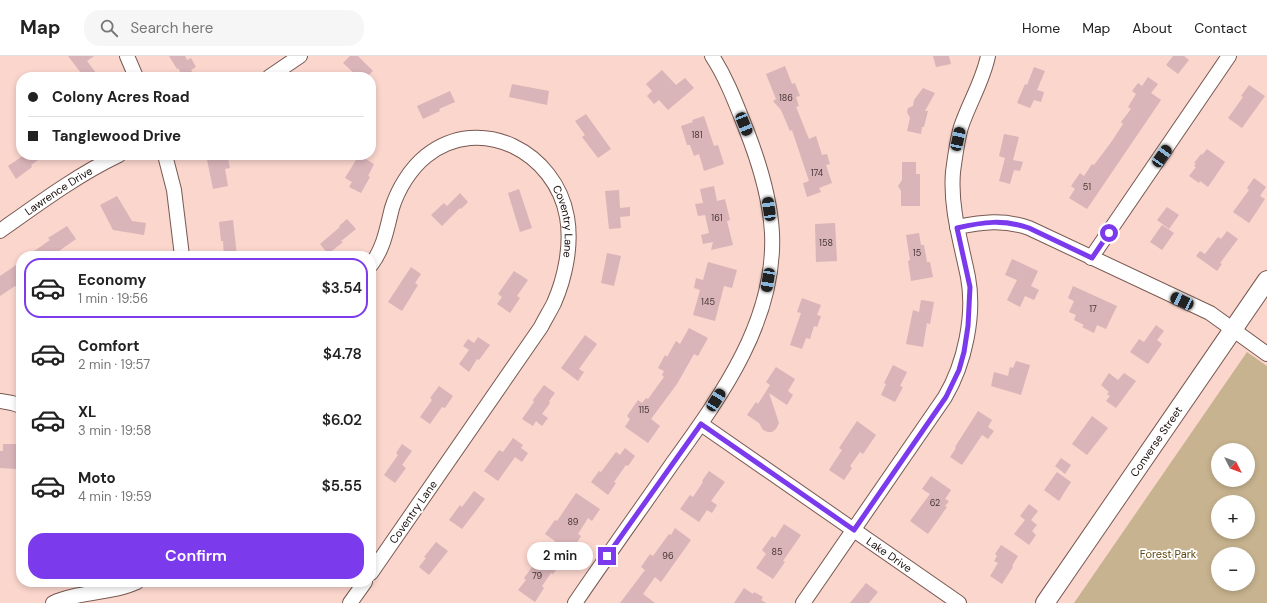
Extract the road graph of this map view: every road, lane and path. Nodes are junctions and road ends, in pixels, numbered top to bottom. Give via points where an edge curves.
1 (127, 56) edge
2 (300, 56) edge
3 (712, 56) edge
4 (988, 56) edge
5 (1229, 56) edge
6 (134, 72) edge
7 (276, 72) edge
8 (108, 160) edge
9 (166, 160) edge
10 (957, 228) junction
11 (0, 231) edge
12 (181, 251) edge
13 (376, 258) edge
14 (1092, 258) junction
15 (1267, 280) edge
16 (1233, 330) junction
17 (1267, 354) edge
18 (0, 401) edge
19 (16, 404) edge
20 (701, 424) junction
21 (854, 530) junction
22 (376, 566) edge
23 (121, 587) edge
24 (361, 587) edge
25 (52, 603) edge
26 (350, 603) edge
27 (575, 603) edge
28 (803, 603) edge
29 (959, 603) edge
30 (1044, 603) edge

1 - 6 street
2 - 7 street
3 - 20 street via 725,78 760,168 768,199 772,248 766,290 758,321 739,363
4 - 10 street via 983,75 961,127 956,150 953,196
5 - 14 street
8 - 11 street, Lawrence Drive via 66,185
9 - 12 street via 174,190
10 - 14 street via 989,222 1018,225
10 - 21 street via 970,287 968,326 959,370 946,397
13 - 22 street, Coventry Lane via 396,199 409,175 427,155 456,141 493,139 522,150 548,173 563,201 567,217 568,249 565,269 554,303
14 - 16 street via 1210,313
15 - 16 main road, Converse Street
16 - 17 street
16 - 30 main road, Converse Street
18 - 19 street
20 - 21 street, Lake Drive
20 - 27 street
21 - 28 street
21 - 29 street, Lake Drive
23 - 25 street via 80,594
24 - 26 street

